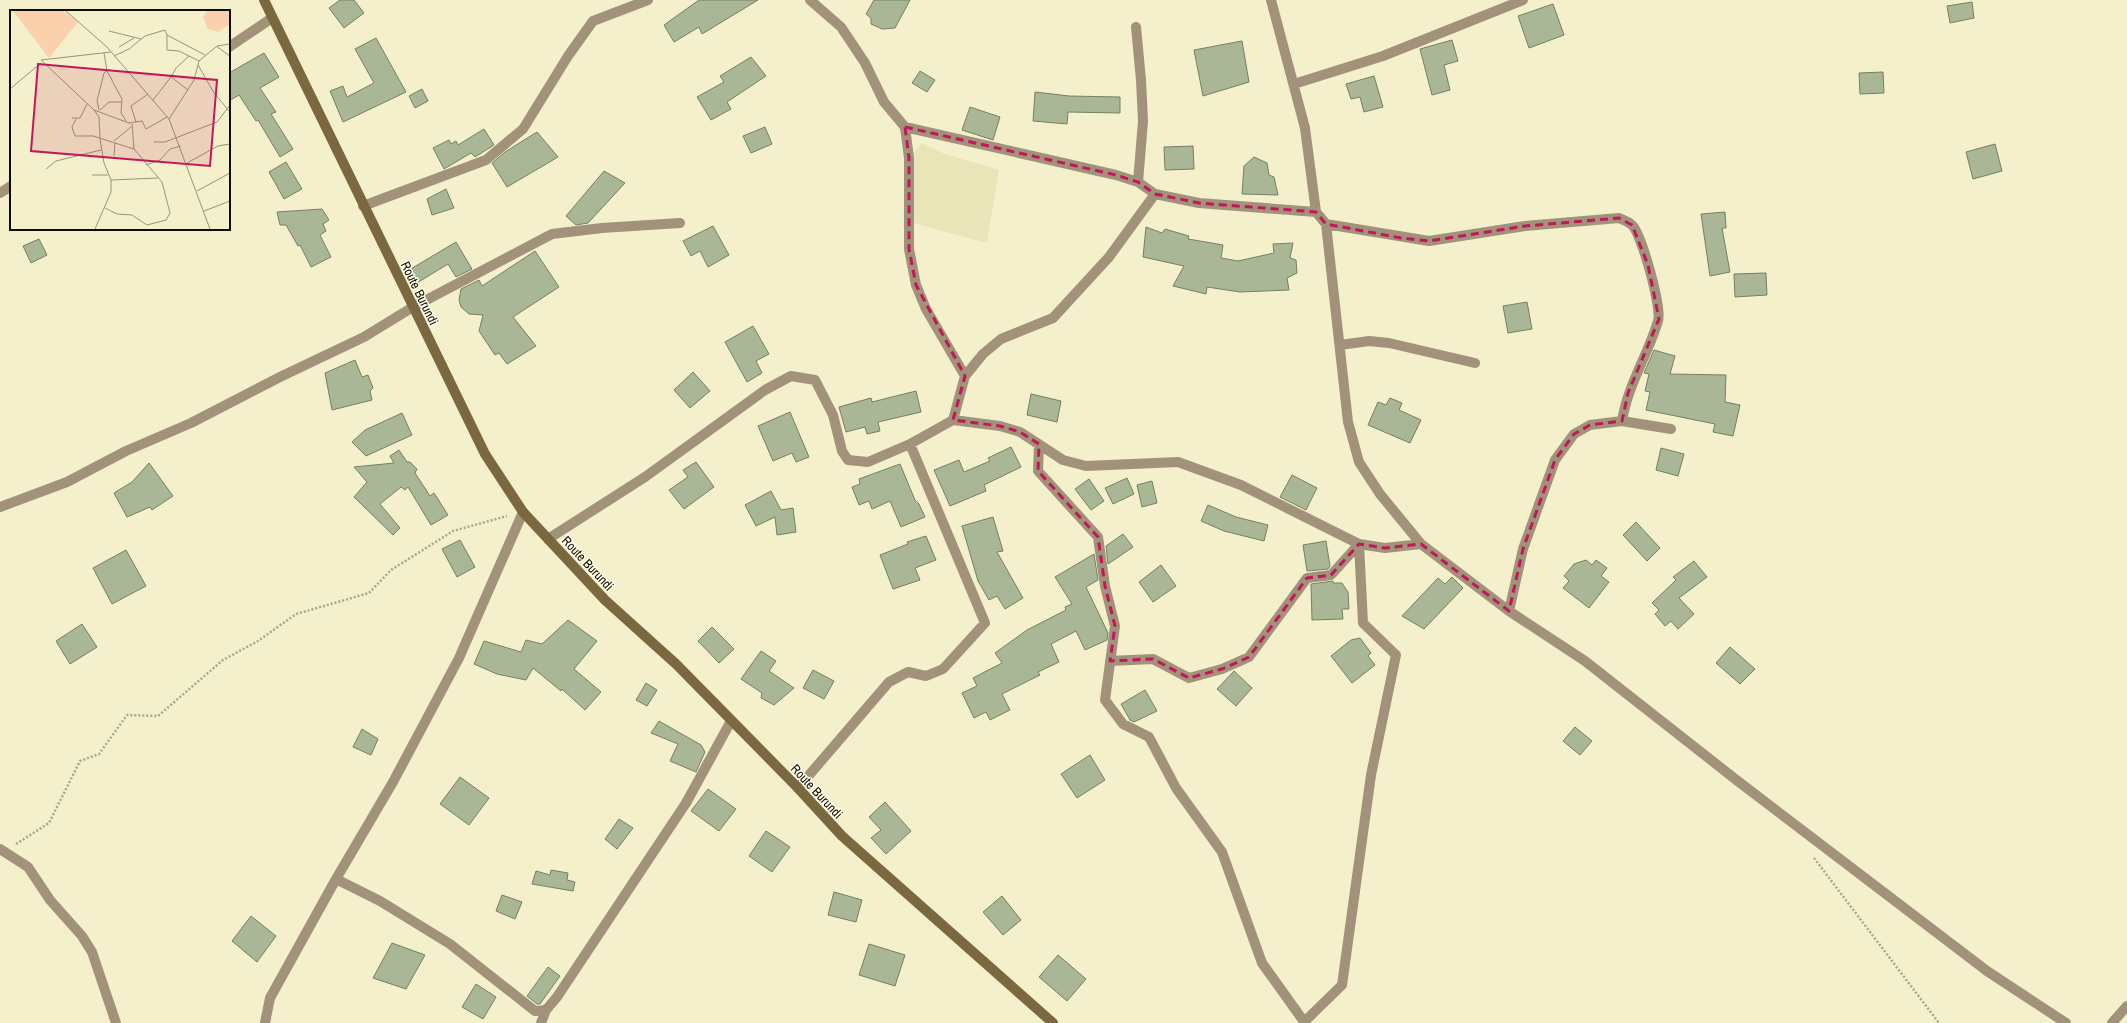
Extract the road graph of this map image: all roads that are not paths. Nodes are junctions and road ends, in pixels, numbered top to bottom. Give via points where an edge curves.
1 (264, 0) edge
2 (648, 0) edge
3 (810, 0) edge
4 (1271, 0) edge
5 (1523, 0) edge
6 (272, 18) junction
7 (1136, 27) dead end
8 (230, 45) edge
9 (1294, 84) junction
10 (905, 127) junction
11 (1138, 182) junction
12 (10, 187) edge
13 (0, 193) edge
14 (1155, 194) junction
15 (363, 206) junction
16 (1316, 212) junction
17 (680, 224) dead end
18 (1326, 224) junction
19 (412, 307) junction
20 (1340, 345) junction
21 (1475, 363) dead end
22 (964, 376) junction
23 (953, 420) junction
24 (1622, 421) junction
25 (1671, 429) dead end
26 (910, 444) junction
27 (1039, 444) junction
28 (0, 507) edge
29 (523, 512) junction
30 (548, 538) junction
31 (1359, 544) junction
32 (1421, 544) junction
33 (1509, 611) junction
34 (1110, 661) junction
35 (731, 721) junction
36 (798, 788) junction
37 (2, 851) edge
38 (336, 879) junction
39 (2127, 1006) edge
40 (546, 1010) junction
41 (1305, 1022) edge
42 (116, 1023) edge
43 (265, 1023) edge
44 (541, 1023) edge
45 (1053, 1023) edge
46 (2066, 1023) edge
47 (2112, 1023) edge

1 - 6 main road, Route Burundi
2 - 15 street via 593,20 523,129 486,160
3 - 10 street via 840,27 865,63 884,102
4 - 9 street
5 - 9 street via 1383,56
6 - 8 street
6 - 15 main road, Route Burundi
7 - 11 street via 1142,80 1143,121
9 - 16 street via 1305,128
10 - 11 street
10 - 22 street via 909,158 909,249 916,285 926,309
11 - 14 street
12 - 13 street
14 - 16 street via 1199,203
14 - 22 street via 1109,257 1053,318 1001,339
15 - 19 main road, Route Burundi
16 - 18 street
17 - 19 street via 602,228 552,234
18 - 20 street
18 - 24 street via 1429,241 1525,226 1619,218 1632,224 1639,235 1648,265 1659,319 1628,393
19 - 28 street via 364,338 280,377 191,423 126,451 67,482
19 - 29 main road, Route Burundi via 485,454
20 - 21 street via 1369,341 1389,343
20 - 32 street via 1348,422 1360,462 1380,494
22 - 23 street
23 - 26 street
23 - 27 street via 1000,426 1020,432
24 - 25 street
24 - 33 street via 1590,425 1574,434 1555,460 1523,548
26 - 30 street via 868,462 848,460 842,451 833,415 815,380 791,376 765,390 645,477
26 - 36 street via 985,623 943,669 926,676 908,672 889,682
27 - 31 street via 1063,460 1086,466 1178,462 1241,485
27 - 34 street via 1038,471 1098,538 1105,586 1115,626
29 - 30 main road, Route Burundi
29 - 38 street via 459,658 393,782
30 - 35 main road, Route Burundi via 605,600 676,664
31 - 32 street via 1385,548
31 - 34 street via 1331,575 1307,578 1249,657 1222,669 1188,678 1153,659
31 - 41 street via 1363,623 1396,655 1371,775 1342,985
32 - 33 street
33 - 46 street via 1586,661 1739,782 1987,971
34 - 41 street via 1105,700 1123,724 1149,737 1176,788 1222,852 1262,963
35 - 36 main road, Route Burundi
35 - 40 street via 686,804
36 - 45 main road, Route Burundi via 842,836
37 - 42 street via 28,867 50,900 82,936 92,952
38 - 40 street via 380,901 450,944 535,1011
38 - 43 street via 270,998
39 - 47 street
40 - 44 street

